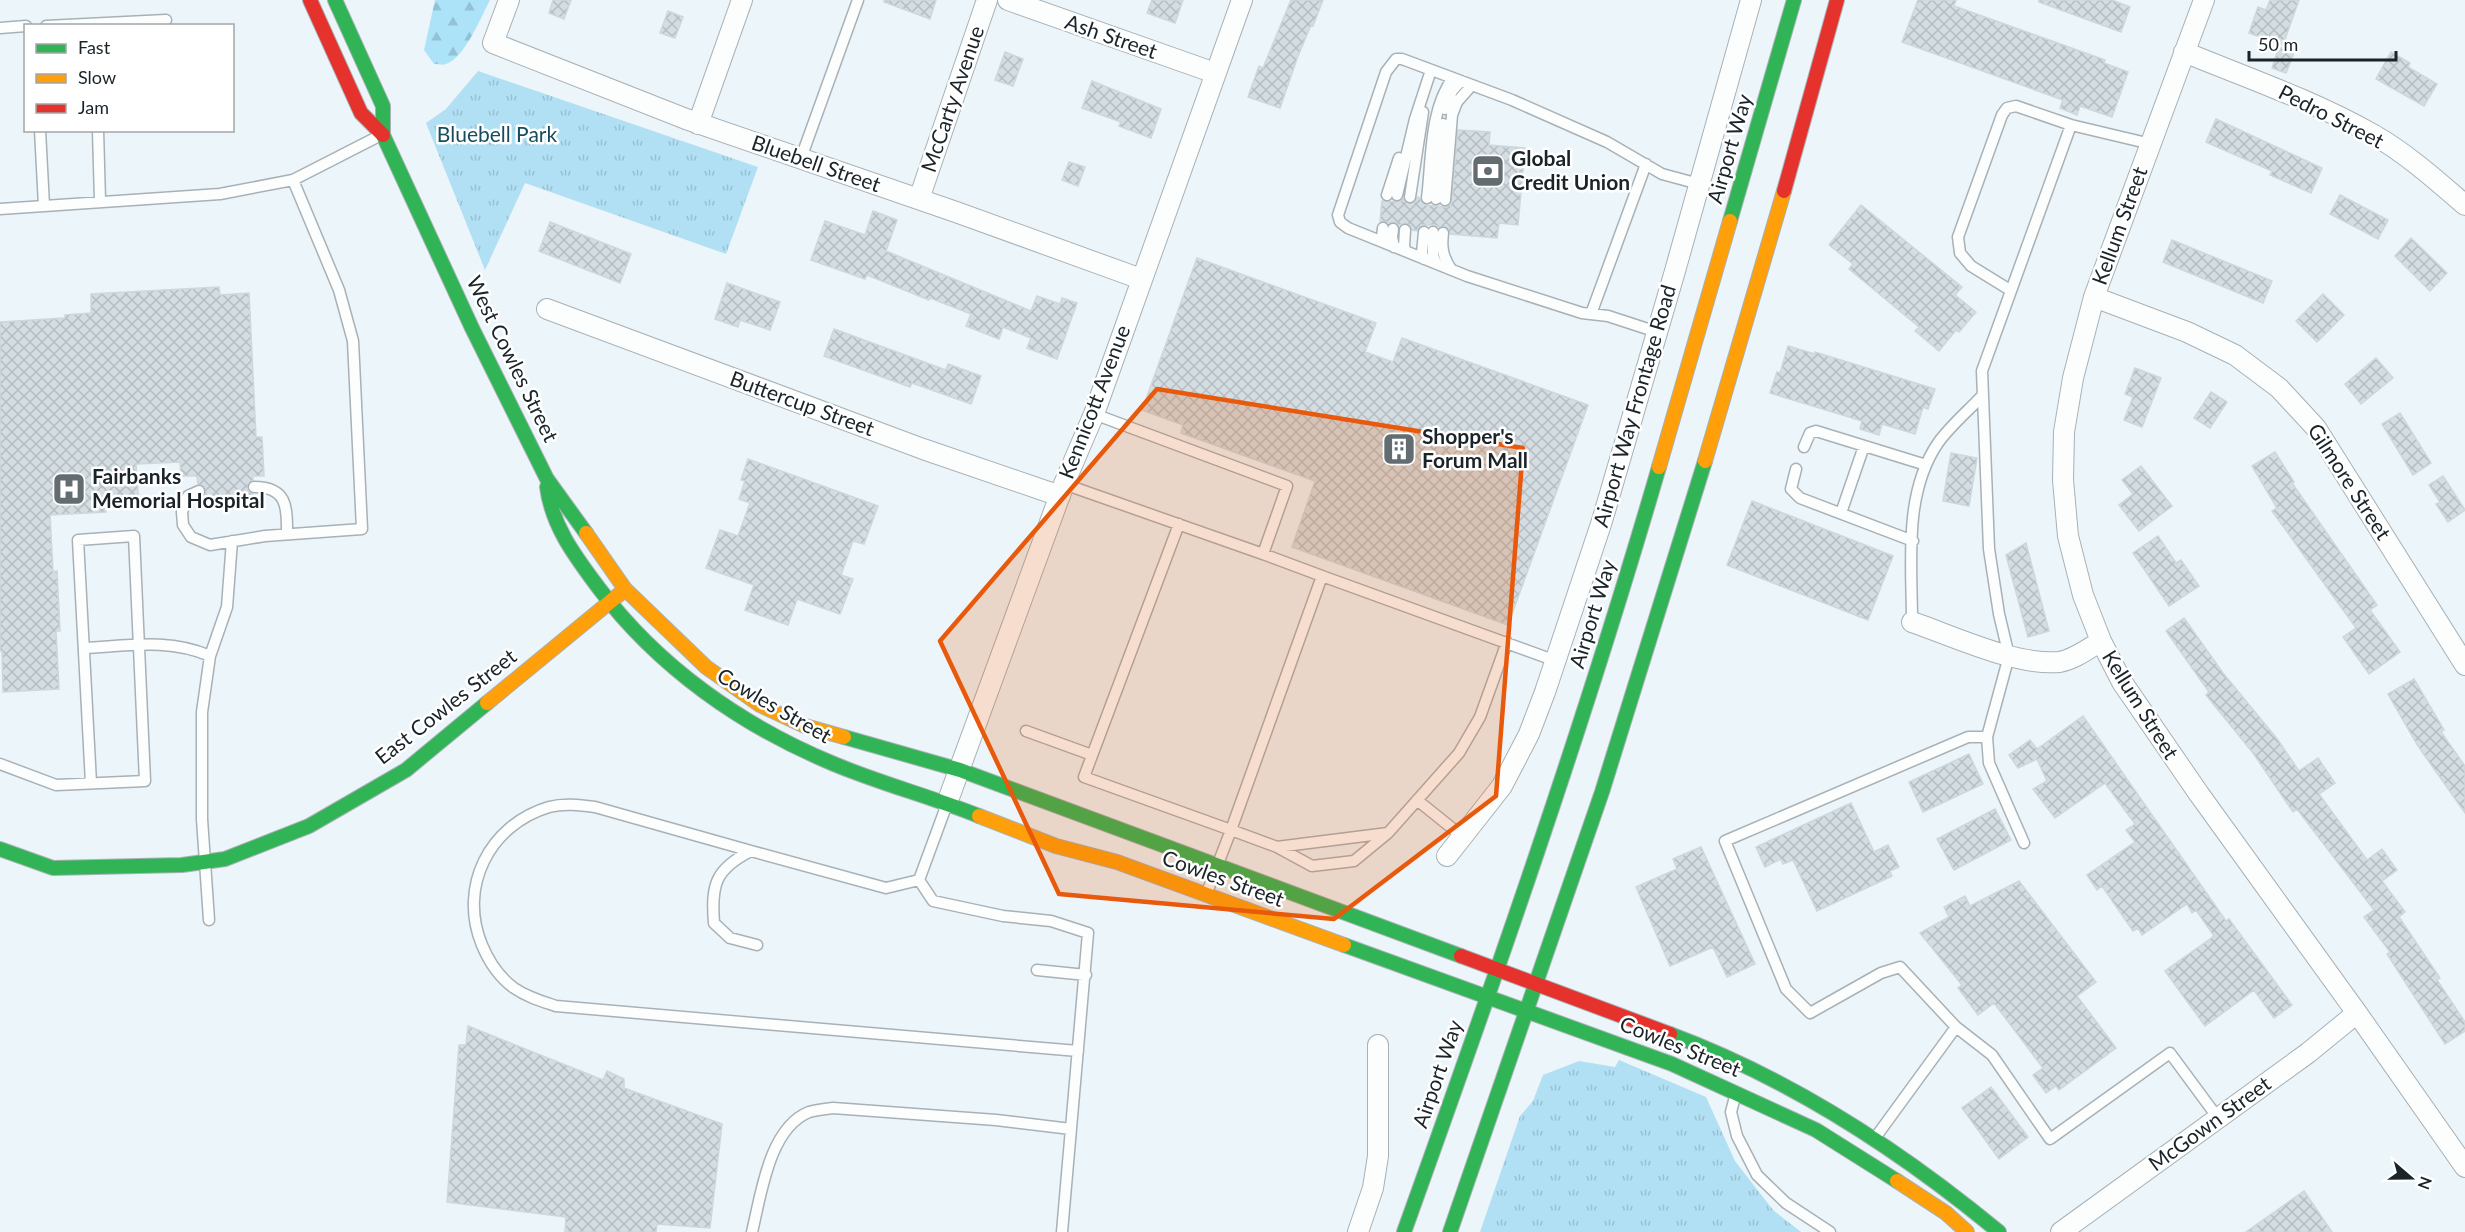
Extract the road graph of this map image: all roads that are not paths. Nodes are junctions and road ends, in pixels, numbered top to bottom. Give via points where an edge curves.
1 (310, 0) edge
2 (335, 0) edge
3 (509, 0) edge
4 (742, 0) edge
5 (858, 0) edge
6 (987, 0) edge
7 (1008, 0) edge
8 (1242, 0) edge
9 (1750, 0) edge
10 (1794, 0) edge
11 (1837, 0) edge
12 (2204, 0) edge
13 (166, 20) dead end
14 (94, 24) edge
15 (24, 26) edge
16 (0, 28) edge
17 (2184, 52) junction
18 (1434, 71) junction
19 (1215, 73) junction
20 (1462, 81) junction
21 (698, 124) junction
22 (2071, 125) junction
23 (39, 132) edge
24 (98, 132) edge
25 (383, 134) junction
26 (2151, 144) junction
27 (801, 158) junction
28 (1646, 164) junction
29 (293, 180) junction
30 (1699, 184) junction
31 (1392, 195) dead end
32 (1410, 197) dead end
33 (919, 199) junction
34 (100, 201) junction
35 (2465, 205) edge
36 (44, 206) junction
37 (0, 209) edge
38 (1388, 228) dead end
39 (1405, 230) dead end
40 (1433, 232) junction
41 (1390, 245) junction
42 (1406, 251) junction
43 (1424, 259) junction
44 (1436, 264) junction
45 (1451, 270) junction
46 (1141, 279) junction
47 (2010, 290) junction
48 (2094, 297) junction
49 (547, 309) dead end
50 (1591, 314) junction
51 (1657, 332) junction
52 (1982, 396) junction
53 (1094, 414) junction
54 (1864, 446) junction
55 (1804, 447) dead end
56 (1926, 465) junction
57 (1796, 469) dead end
58 (547, 479) junction
59 (254, 487) dead end
60 (199, 490) dead end
61 (1062, 490) junction
62 (1841, 513) junction
63 (1179, 524) junction
64 (287, 534) junction
65 (232, 541) junction
66 (1913, 541) junction
67 (1263, 554) junction
68 (1322, 576) junction
69 (625, 589) junction
70 (608, 603) junction
71 (1912, 622) joint
72 (2101, 641) junction
73 (1507, 642) junction
74 (139, 645) junction
75 (84, 648) junction
76 (210, 656) junction
77 (2009, 656) junction
78 (1556, 661) junction
79 (2465, 665) edge
80 (1026, 731) dead end
81 (1988, 737) junction
82 (1092, 755) junction
83 (0, 764) edge
84 (960, 770) junction
85 (91, 783) junction
86 (1417, 800) junction
87 (947, 803) junction
88 (1231, 830) junction
89 (1388, 833) junction
90 (1463, 837) junction
91 (2024, 843) dead end
92 (1277, 847) junction
93 (0, 849) edge
94 (751, 851) junction
95 (1447, 856) dead end
96 (204, 862) junction
97 (1217, 865) junction
98 (919, 880) junction
99 (1206, 895) junction
100 (209, 920) dead end
101 (757, 945) dead end
102 (1037, 970) dead end
103 (1498, 970) junction
104 (1086, 975) junction
105 (1537, 984) junction
106 (1487, 997) junction
107 (1528, 1012) junction
108 (2357, 1013) junction
109 (1956, 1027) junction
110 (1378, 1045) dead end
111 (1078, 1051) junction
112 (1736, 1093) junction
113 (2218, 1118) junction
114 (1071, 1130) junction
115 (1875, 1138) junction
116 (1863, 1160) junction
117 (2465, 1167) edge
118 (752, 1232) edge
119 (1062, 1232) edge
120 (1358, 1232) edge
121 (1404, 1232) edge
122 (1450, 1232) edge
123 (1830, 1232) edge
124 (1967, 1232) edge
125 (1999, 1232) edge
126 (2061, 1232) edge

1 - 25 main road, West Cowles Street via 361,113
2 - 25 main road, West Cowles Street via 383,106
3 - 21 street, Bluebell Street via 493,43
4 - 21 street
5 - 27 lane
6 - 33 street, McCarty Avenue
7 - 19 street, Ash Street
8 - 19 street, Kennicott Avenue
9 - 30 street, Airport Way Frontage Road
10 - 103 main road, Airport Way via 1616,618
11 - 105 main road via 1720,410 1623,730
12 - 17 street, Kellum Street
13 - 14 lane
15 - 16 lane
17 - 26 street, Kellum Street
17 - 35 street, Pedro Street via 2318,106 2376,136
18 - 20 lane
18 - 31 lane
18 - 32 lane via 1424,105
18 - 41 lane via 1396,59 1386,72 1338,215 1348,228
19 - 46 street, Kennicott Avenue
20 - 20 lane via 1452,115 1436,199 1437,113 1444,89
20 - 28 lane via 1607,141
21 - 27 street, Bluebell Street
22 - 26 lane
22 - 47 lane
22 - 47 lane via 2016,106 2007,108 2002,115 1958,237 1960,253 1971,266
23 - 36 lane
24 - 34 lane
25 - 29 lane
25 - 58 main road, West Cowles Street
26 - 48 street, Kellum Street
27 - 33 street, Bluebell Street
28 - 30 lane via 1662,174
28 - 50 lane
29 - 34 lane via 220,194
29 - 64 lane via 350,325 362,529
30 - 51 street, Airport Way Frontage Road
33 - 46 street, Bluebell Street
34 - 36 lane
36 - 37 lane
38 - 41 lane via 1382,237
39 - 42 lane
40 - 43 lane via 1422,253
40 - 44 lane
40 - 45 lane
41 - 42 lane
42 - 43 lane
43 - 44 lane
44 - 45 lane
45 - 50 lane
46 - 53 street, Kennicott Avenue
47 - 52 lane via 1982,370
48 - 72 street, Kellum Street via 2073,378 2064,432 2063,480 2068,536 2083,595
48 - 79 street, Gilmore Street via 2187,332 2235,355 2279,388 2316,428
49 - 61 street, Buttercup Street via 932,452
50 - 51 lane
51 - 78 street, Airport Way Frontage Road
52 - 56 lane via 1939,442
52 - 77 lane via 1989,549
53 - 61 street, Kennicott Avenue
53 - 67 lane via 1287,486
54 - 55 lane via 1816,431 1810,433
54 - 56 lane
54 - 62 lane
56 - 66 lane via 1915,499
57 - 62 lane via 1791,489 1800,498
58 - 69 main road, West Cowles Street
58 - 70 main road, Cowles Street via 548,503 555,526
59 - 64 lane via 279,492 287,509
60 - 65 lane via 188,496 182,512 183,525 191,537 210,545
61 - 63 lane
61 - 84 street, Kennicott Avenue
62 - 66 lane
63 - 67 lane
63 - 82 lane
64 - 65 lane
65 - 76 lane via 227,607
66 - 71 lane
67 - 68 lane
68 - 73 lane
68 - 88 lane
69 - 70 main road, East Cowles Street
69 - 84 main road, Cowles Street via 706,667 760,705 805,726
70 - 87 main road, Cowles Street via 669,664 747,720 833,764
70 - 96 main road, East Cowles Street via 406,770 309,826 225,858
71 - 77 street
72 - 77 street via 2061,662
72 - 108 street, Kellum Street via 2122,682 2173,757
73 - 78 lane
73 - 86 lane via 1480,717 1459,753
74 - 75 lane
74 - 75 lane via 134,536 78,540
74 - 76 lane via 167,644
74 - 85 lane via 145,781
75 - 85 lane
76 - 96 lane via 202,712
77 - 81 lane
78 - 90 street, Airport Way Frontage Road via 1529,734 1502,786
80 - 82 lane
81 - 91 lane via 1989,763
81 - 109 lane via 1968,737 1725,841 1785,988 1810,1012 1881,973 1900,967
82 - 88 lane via 1084,777
83 - 85 lane via 56,785
84 - 87 street, Kennicott Avenue
84 - 97 main road, Cowles Street
86 - 89 lane
86 - 90 lane
87 - 98 lane
87 - 99 main road, Cowles Street via 1088,857 1117,862
88 - 92 lane
88 - 97 lane
89 - 92 lane
89 - 92 lane via 1354,861 1312,866
90 - 95 street, Airport Way Frontage Road
93 - 96 main road, East Cowles Street via 53,868
94 - 98 lane via 886,888
94 - 101 lane via 731,861 712,896 714,923 730,938
94 - 111 lane via 595,807 550,807 523,820 494,843 475,881 472,908 477,933 496,971 513,987 556,1006
96 - 100 lane
97 - 99 lane
97 - 103 main road, Cowles Street
98 - 104 lane via 933,901 1003,916 1051,921 1088,933
99 - 106 main road, Cowles Street
102 - 104 lane
103 - 105 main road, Cowles Street
103 - 106 main road, Airport Way
104 - 111 lane
105 - 107 main road
105 - 115 main road, Cowles Street via 1698,1044 1789,1087
106 - 107 main road, Cowles Street
106 - 121 main road, Airport Way
107 - 112 main road, Cowles Street via 1672,1064
107 - 122 main road
108 - 113 street, McGown Street
108 - 117 street, Kellum Street
109 - 113 lane via 1992,1055 2050,1140 2170,1053
109 - 115 lane
110 - 120 street via 1378,1156 1373,1188
111 - 114 lane
112 - 116 main road, Cowles Street via 1816,1130
112 - 123 lane via 1731,1112 1737,1136 1757,1175 1786,1203
113 - 126 street, McGown Street
114 - 118 lane via 832,1107 809,1113 782,1136 769,1162
114 - 119 lane
115 - 116 lane
115 - 125 main road, Cowles Street
116 - 124 main road, Cowles Street via 1946,1213

